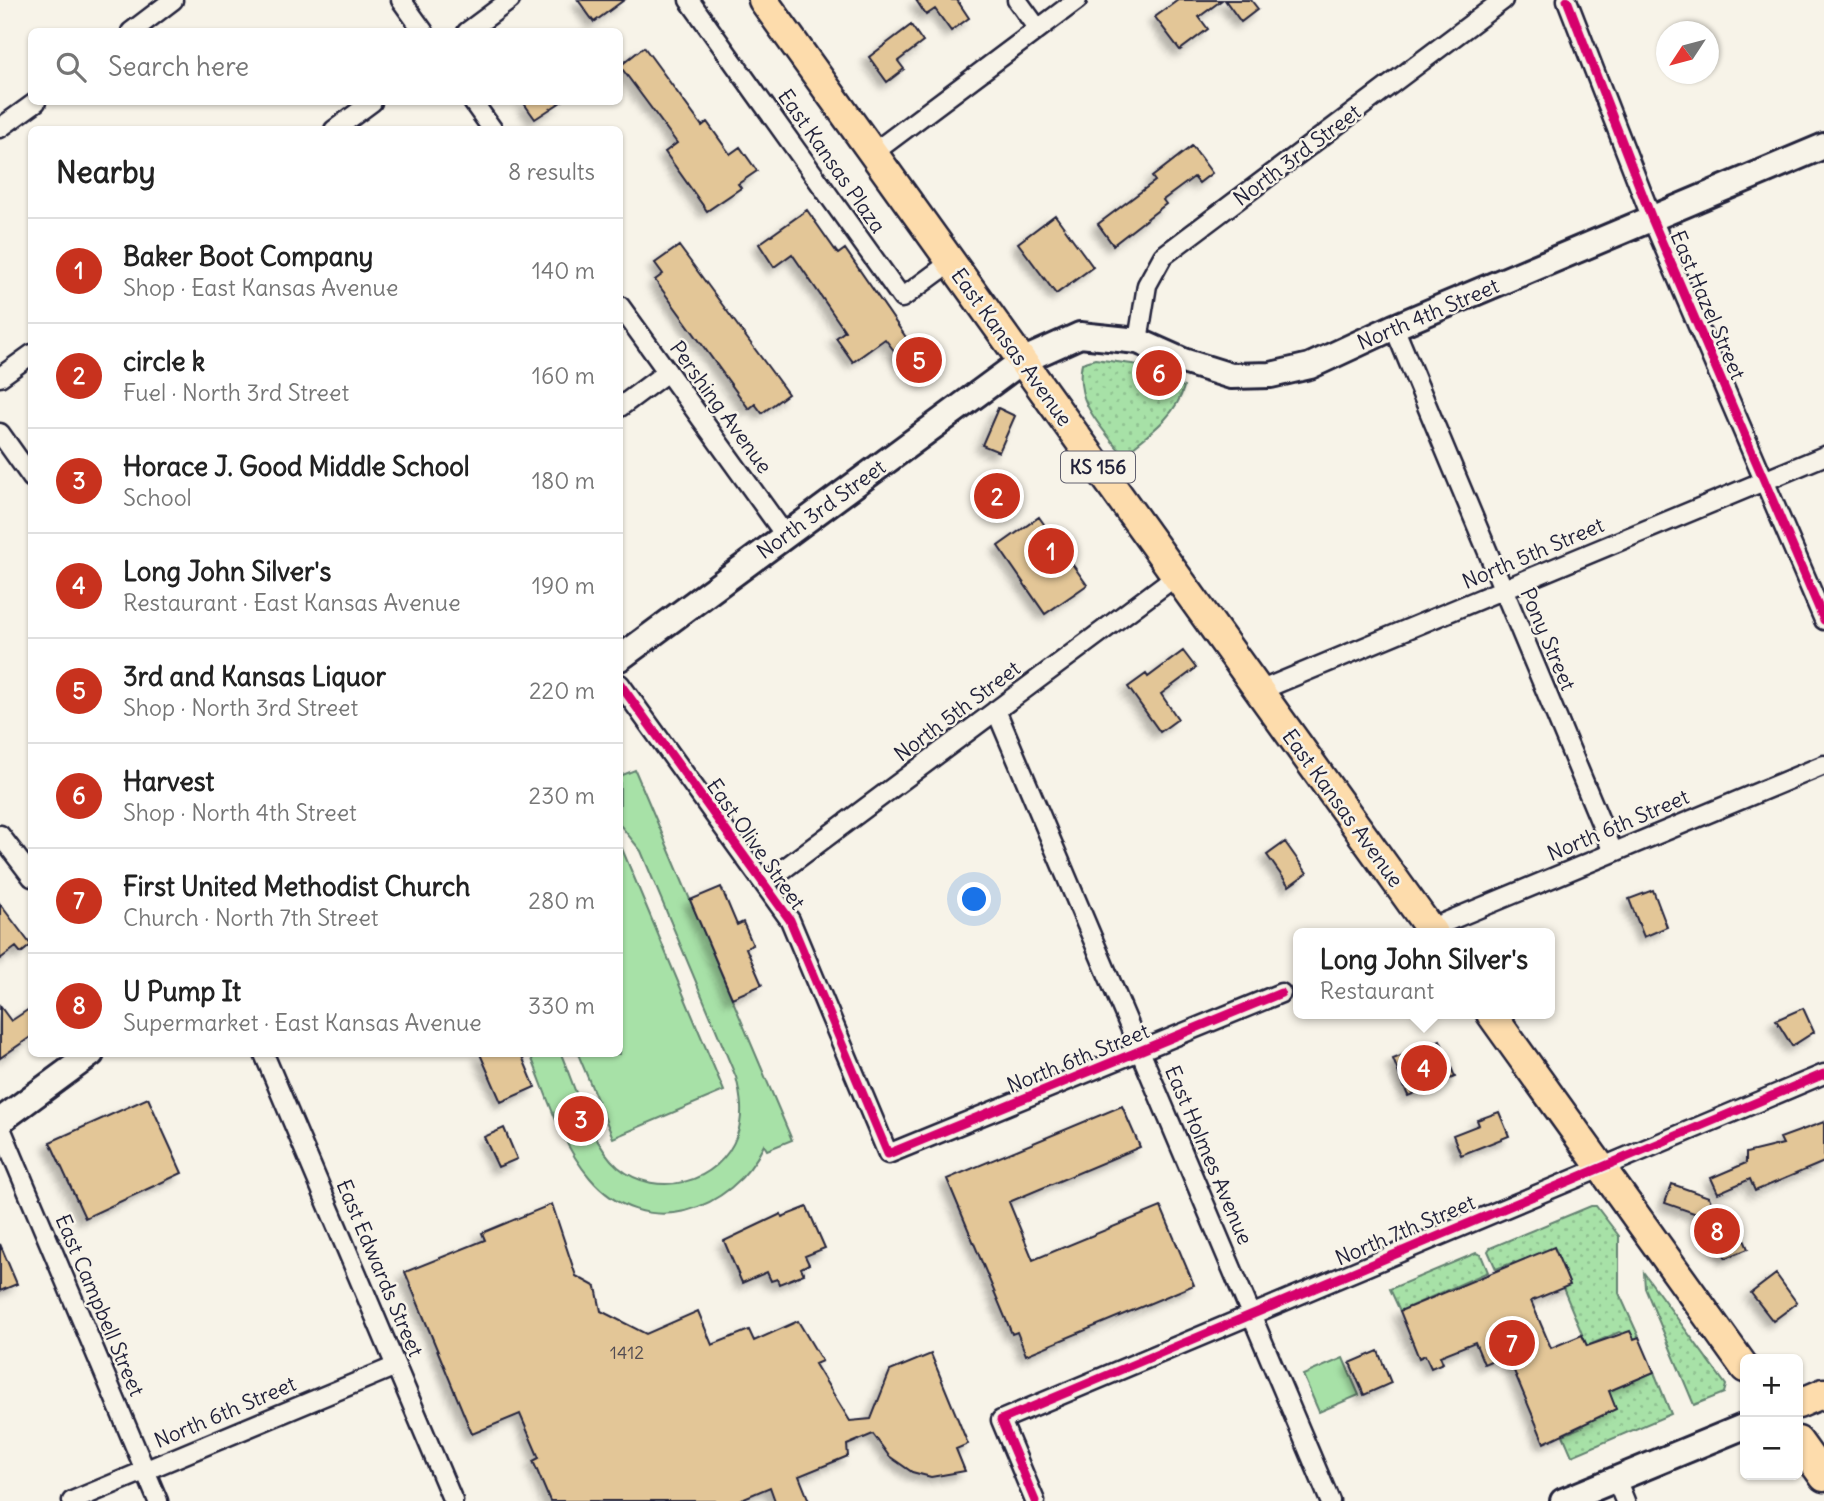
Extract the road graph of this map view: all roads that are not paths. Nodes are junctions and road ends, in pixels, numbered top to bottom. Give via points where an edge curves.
1 (173, 0) edge
2 (401, 0) edge
3 (510, 0) edge
4 (689, 0) edge
5 (763, 0) edge
6 (1017, 0) edge
7 (1077, 0) edge
8 (1503, 0) edge
9 (1567, 0) edge
10 (136, 28) edge
11 (421, 28) edge
12 (472, 28) edge
13 (1038, 29) junction
14 (32, 105) edge
15 (368, 105) edge
16 (475, 105) edge
17 (339, 126) edge
18 (490, 126) edge
19 (0, 128) edge
20 (1824, 146) edge
21 (873, 153) junction
22 (1652, 219) junction
23 (951, 262) junction
24 (623, 310) edge
25 (1394, 327) junction
26 (1138, 341) junction
27 (28, 357) edge
28 (1022, 361) junction
29 (667, 372) junction
30 (0, 377) edge
31 (623, 405) edge
32 (0, 433) edge
33 (1824, 456) edge
34 (28, 472) edge
35 (1764, 481) junction
36 (785, 535) junction
37 (1177, 576) junction
38 (1503, 590) junction
39 (1824, 620) edge
40 (623, 656) edge
41 (623, 688) edge
42 (1259, 691) junction
43 (996, 710) junction
44 (1824, 765) edge
45 (0, 835) edge
46 (1613, 852) junction
47 (28, 872) edge
48 (765, 883) junction
49 (1429, 928) edge
50 (1438, 928) edge
51 (1281, 993) dead end
52 (1495, 1019) edge
53 (1141, 1051) junction
54 (87, 1057) edge
55 (265, 1057) edge
56 (1824, 1074) edge
57 (0, 1121) edge
58 (0, 1126) edge
59 (888, 1154) joint
60 (1600, 1166) junction
61 (1252, 1314) junction
62 (1740, 1361) edge
63 (396, 1366) junction
64 (1824, 1393) edge
65 (1803, 1402) edge
66 (1740, 1429) edge
67 (1803, 1448) edge
68 (145, 1471) junction
69 (1824, 1477) edge
70 (1621, 1490) edge
71 (72, 1501) edge
72 (158, 1501) edge
73 (453, 1501) edge
74 (1035, 1501) edge
75 (1330, 1501) edge
76 (1563, 1501) edge

1 - 10 street
2 - 11 street
3 - 12 street
4 - 23 street, East Kansas Plaza via 902,298
5 - 21 main road, East Kansas Avenue / KS 156
6 - 13 street
7 - 13 street
8 - 26 street, North 3rd Street via 1163,256 1147,285
9 - 22 street, East Hazel Street
13 - 21 street
14 - 19 street
15 - 17 street
16 - 18 street
20 - 22 main road, North 4th Street
21 - 23 main road, East Kansas Avenue / KS 156
22 - 25 main road, North 4th Street
22 - 35 street, East Hazel Street
23 - 28 main road, East Kansas Avenue / KS 156
24 - 29 street, Pershing Avenue
25 - 26 main road, North 4th Street via 1310,366 1271,375 1231,376
25 - 38 street, Pony Street
26 - 28 main road, North 4th Street via 1080,335
27 - 30 street
28 - 36 main road, North 3rd Street
28 - 37 main road, East Kansas Avenue / KS 156
29 - 31 street
29 - 36 street, Pershing Avenue
32 - 34 street
33 - 35 street, North 5th Street
35 - 38 street, North 5th Street
35 - 39 street, East Hazel Street
36 - 40 main road, North 3rd Street
37 - 42 main road, East Kansas Avenue / KS 156
37 - 43 street, North 5th Street
38 - 42 street, North 5th Street
38 - 46 street, Pony Street
41 - 48 street, East Olive Street
42 - 49 main road, East Kansas Avenue / KS 156
43 - 48 street, North 5th Street
43 - 53 street, East Holmes Avenue
44 - 46 street, North 6th Street
45 - 47 street
46 - 50 street, North 6th Street
48 - 59 street, East Olive Street via 789,920
51 - 53 street, North 6th Street
52 - 60 main road
53 - 59 street, North 6th Street
53 - 61 street, East Holmes Avenue
54 - 57 main road
55 - 63 street, East Edwards Street
56 - 60 street, North 7th Street
58 - 68 street, East Campbell Street
60 - 61 street, North 7th Street
60 - 62 main road
61 - 74 street, North 7th Street via 1001,1420
61 - 75 street, East Holmes Avenue
63 - 68 street, North 6th Street
63 - 73 street, East Edwards Street
64 - 65 main road
66 - 70 main road
67 - 69 main road
68 - 71 street, North 6th Street
68 - 72 street, East Campbell Street
70 - 76 main road

